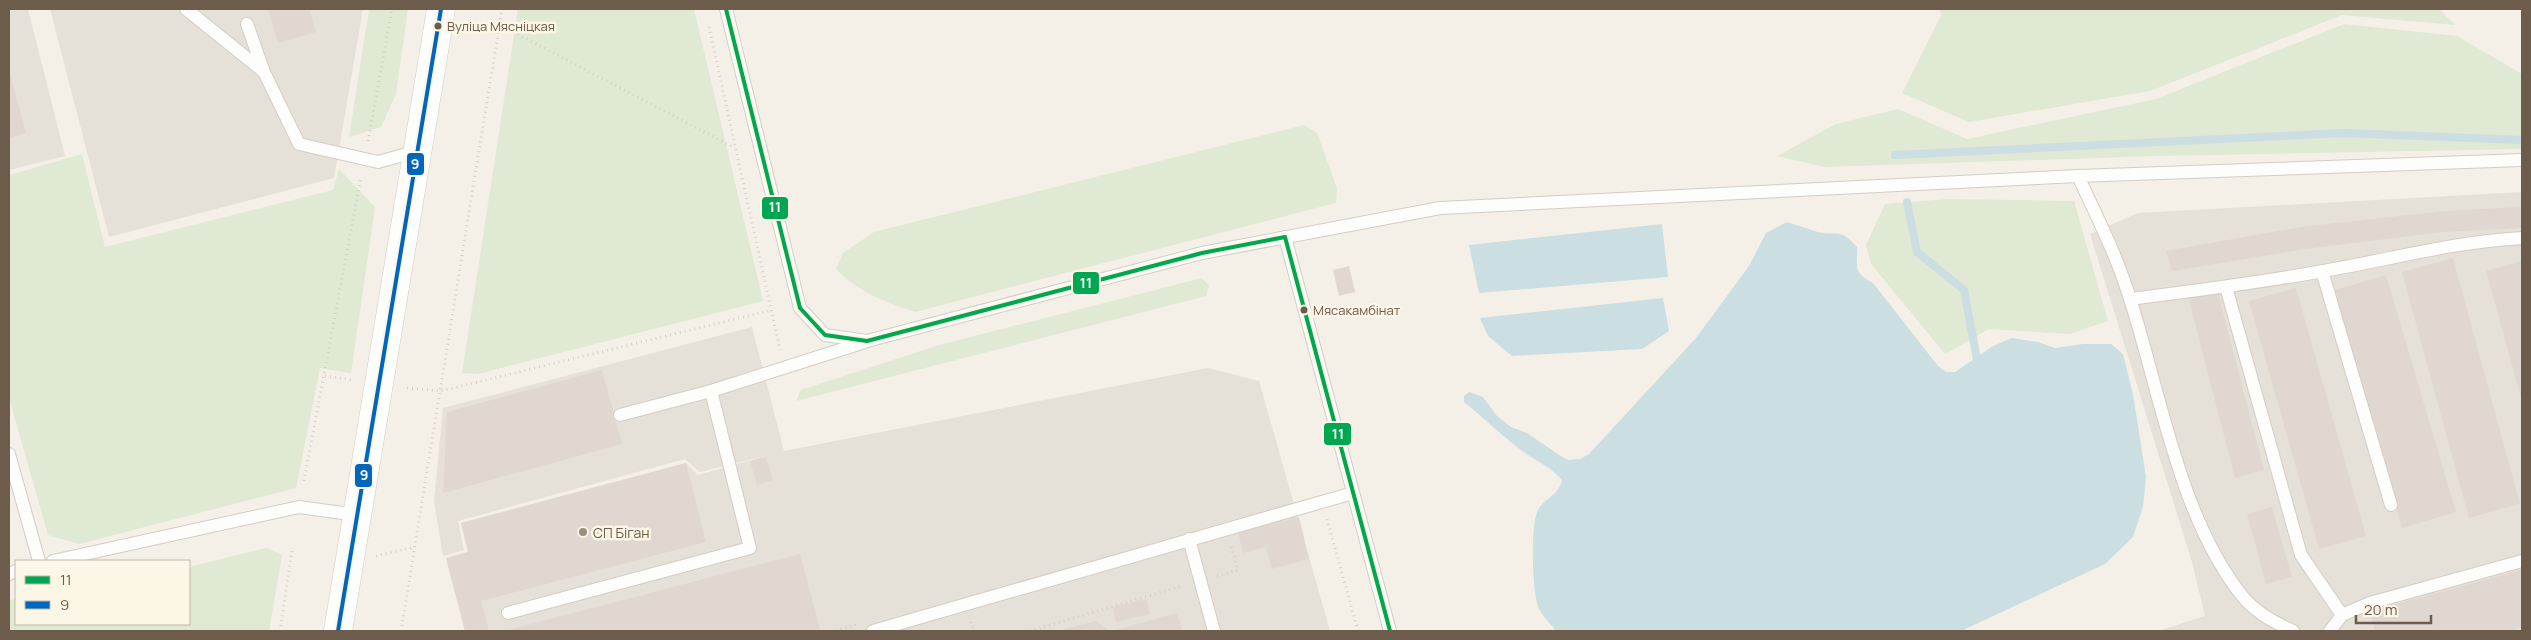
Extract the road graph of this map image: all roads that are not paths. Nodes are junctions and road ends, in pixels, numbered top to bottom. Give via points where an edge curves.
1 (186, 9) edge
2 (441, 9) edge
3 (726, 9) edge
4 (247, 24) dead end
5 (264, 72) junction
6 (418, 151) junction
7 (2522, 160) edge
8 (2078, 176) junction
9 (1285, 237) junction
10 (2522, 238) edge
11 (2322, 271) junction
12 (2226, 286) junction
13 (2131, 300) junction
14 (867, 341) junction
15 (711, 391) junction
16 (620, 415) dead end
17 (9, 454) edge
18 (1353, 493) junction
19 (2391, 505) dead end
20 (357, 515) junction
21 (1189, 539) junction
22 (39, 560) edge
23 (58, 560) edge
24 (2522, 561) edge
25 (508, 613) dead end
26 (2342, 615) junction
27 (2272, 626) edge
28 (338, 631) edge
29 (873, 631) edge
30 (1214, 631) edge
31 (1390, 631) edge
32 (2292, 631) edge
33 (2330, 631) edge

1 - 5 lane
2 - 6 main road
3 - 14 lane via 800,308 826,335
4 - 5 lane
5 - 6 lane via 299,144 378,162
6 - 20 main road
7 - 8 lane
8 - 9 lane via 1440,208
8 - 13 lane
9 - 14 lane via 1202,252
9 - 18 lane
10 - 11 lane via 2414,251
11 - 12 lane
11 - 19 lane
12 - 13 lane
12 - 26 lane via 2301,555
13 - 27 lane via 2188,491 2218,561 2244,598
14 - 15 lane
15 - 16 lane
15 - 25 lane via 750,548
17 - 22 lane
18 - 21 lane
18 - 31 lane
20 - 23 lane via 299,507
20 - 28 main road
21 - 29 lane
21 - 30 lane
24 - 26 lane via 2370,603
26 - 33 lane
27 - 32 lane

